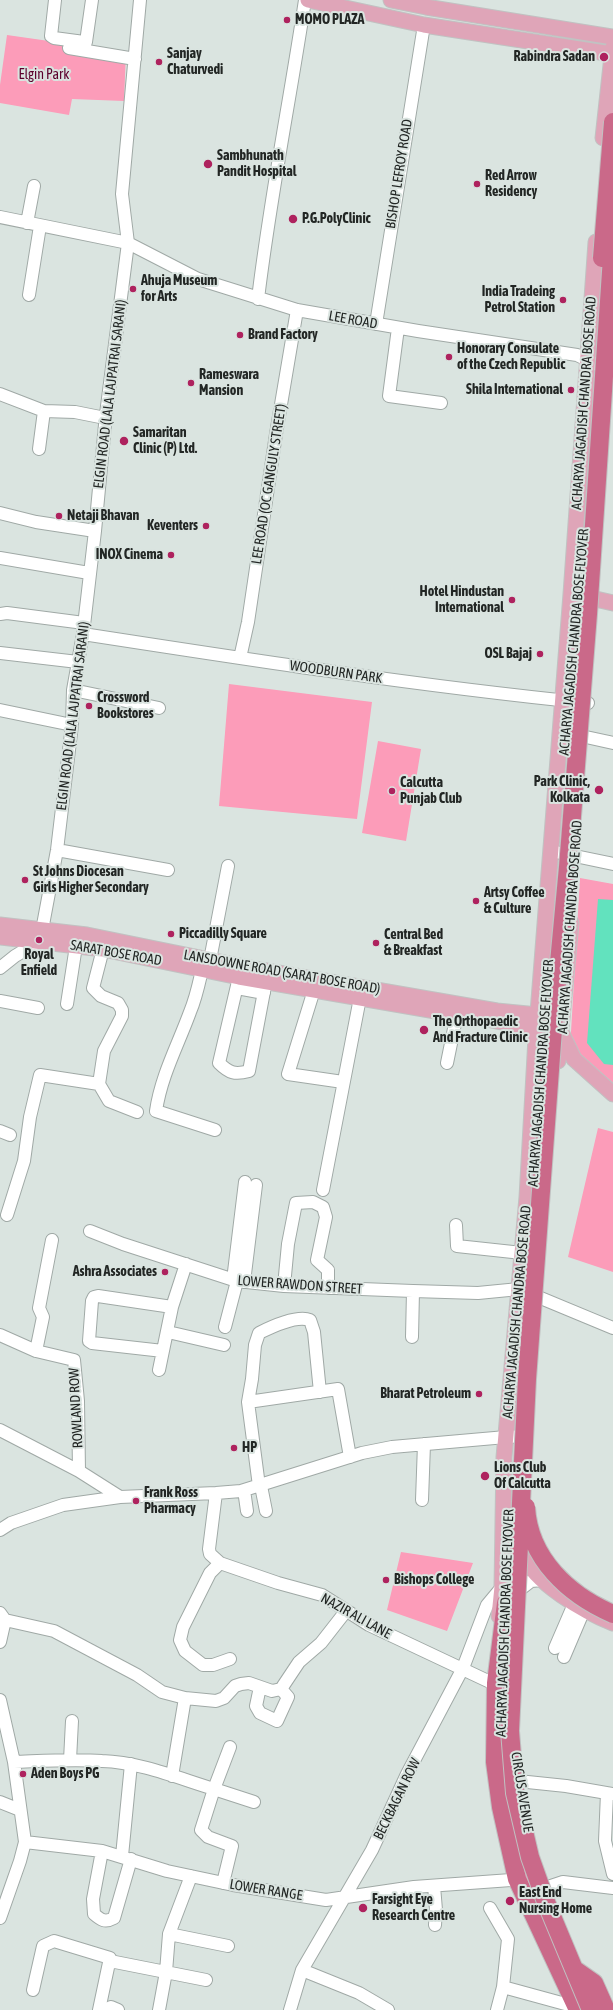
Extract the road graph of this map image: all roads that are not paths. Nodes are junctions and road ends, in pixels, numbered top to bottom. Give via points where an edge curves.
1 (56, 0) edge
2 (92, 0) edge
3 (140, 0) edge
4 (305, 0) edge
5 (308, 0) edge
6 (391, 0) edge
7 (424, 25) junction
8 (613, 37) edge
9 (53, 45) dead end
10 (613, 52) edge
11 (135, 59) junction
12 (613, 122) edge
13 (34, 186) dead end
14 (598, 216) junction
15 (0, 217) edge
16 (613, 217) edge
17 (27, 223) junction
18 (40, 226) junction
19 (613, 242) edge
20 (128, 243) junction
21 (29, 295) dead end
22 (258, 298) junction
23 (297, 310) junction
24 (376, 324) junction
25 (398, 328) junction
26 (613, 346) edge
27 (588, 360) junction
28 (612, 372) edge
29 (0, 394) edge
30 (441, 403) dead end
31 (44, 411) junction
32 (105, 418) junction
33 (39, 449) dead end
34 (0, 513) edge
35 (95, 531) junction
36 (0, 558) edge
37 (89, 573) junction
38 (571, 594) junction
39 (597, 598) junction
40 (613, 603) edge
41 (0, 614) edge
42 (84, 628) junction
43 (0, 653) edge
44 (240, 658) junction
45 (78, 662) junction
46 (73, 690) junction
47 (563, 701) junction
48 (589, 703) junction
49 (159, 708) dead end
50 (0, 710) edge
51 (72, 725) junction
52 (586, 738) junction
53 (613, 743) edge
54 (57, 850) junction
55 (551, 851) junction
56 (576, 856) junction
57 (613, 864) edge
58 (228, 866) dead end
59 (168, 870) dead end
60 (0, 925) edge
61 (41, 936) junction
62 (0, 937) edge
63 (76, 946) junction
64 (103, 949) junction
65 (206, 965) junction
66 (0, 968) edge
67 (238, 982) junction
68 (265, 987) junction
69 (314, 990) junction
70 (360, 998) junction
71 (0, 1001) edge
72 (67, 1004) dead end
73 (38, 1008) dead end
74 (457, 1014) junction
75 (563, 1018) junction
76 (538, 1022) junction
77 (562, 1034) junction
78 (447, 1063) dead end
79 (343, 1082) junction
80 (99, 1084) junction
81 (613, 1094) edge
82 (137, 1112) dead end
83 (215, 1130) dead end
84 (250, 1184) dead end
85 (324, 1190) dead end
86 (7, 1214) dead end
87 (456, 1225) dead end
88 (90, 1231) dead end
89 (52, 1240) dead end
90 (522, 1253) junction
91 (186, 1264) junction
92 (238, 1281) junction
93 (284, 1286) junction
94 (328, 1288) junction
95 (519, 1289) junction
96 (412, 1291) junction
97 (537, 1296) junction
98 (172, 1307) junction
99 (225, 1327) dead end
100 (613, 1328) edge
101 (168, 1332) junction
102 (0, 1335) edge
103 (412, 1338) dead end
104 (224, 1345) dead end
105 (36, 1351) junction
106 (163, 1351) junction
107 (159, 1370) dead end
108 (320, 1392) junction
109 (248, 1402) junction
110 (525, 1414) junction
111 (0, 1430) edge
112 (527, 1436) junction
113 (506, 1437) junction
114 (424, 1444) junction
115 (350, 1457) junction
116 (79, 1471) junction
117 (260, 1486) junction
118 (244, 1490) junction
119 (216, 1493) junction
120 (120, 1497) junction
121 (422, 1500) dead end
122 (247, 1511) dead end
123 (266, 1511) dead end
124 (0, 1530) edge
125 (522, 1536) junction
126 (502, 1538) junction
127 (522, 1554) junction
128 (502, 1556) junction
129 (220, 1563) junction
130 (544, 1580) junction
131 (522, 1588) junction
132 (504, 1595) junction
133 (613, 1606) edge
134 (579, 1607) junction
135 (346, 1611) junction
136 (613, 1614) edge
137 (2, 1616) edge
138 (613, 1623) edge
139 (0, 1642) edge
140 (554, 1648) dead end
141 (564, 1657) dead end
142 (230, 1659) dead end
143 (463, 1668) junction
144 (490, 1682) junction
145 (260, 1687) junction
146 (281, 1689) junction
147 (185, 1698) junction
148 (0, 1700) edge
149 (72, 1721) dead end
150 (230, 1747) dead end
151 (70, 1760) junction
152 (14, 1762) junction
153 (131, 1764) junction
154 (172, 1776) junction
155 (518, 1782) junction
156 (214, 1789) junction
157 (610, 1793) edge
158 (0, 1802) edge
159 (254, 1802) dead end
160 (20, 1810) junction
161 (25, 1842) junction
162 (102, 1851) junction
163 (126, 1857) junction
164 (613, 1874) edge
165 (191, 1876) junction
166 (511, 1880) junction
167 (222, 1883) junction
168 (434, 1886) junction
169 (545, 1888) junction
170 (613, 1888) edge
171 (345, 1896) junction
172 (490, 1908) dead end
173 (0, 1918) edge
174 (435, 1925) dead end
175 (169, 1934) junction
176 (228, 1946) dead end
177 (110, 1961) junction
178 (302, 1970) junction
179 (166, 1972) junction
180 (572, 1975) junction
181 (206, 1980) dead end
182 (503, 1987) junction
183 (33, 1990) dead end
184 (573, 2008) edge
185 (98, 2010) edge
186 (106, 2010) edge
187 (118, 2010) edge
188 (160, 2010) edge
189 (290, 2010) edge
190 (388, 2010) edge
191 (497, 2010) edge
192 (583, 2010) edge
193 (591, 2010) edge
194 (600, 2010) edge
195 (606, 2010) edge

1 - 2 street via 51,36 86,42
3 - 11 street, ELGIN ROAD (LALA LAJPATRAI SARANI)
4 - 22 street via 267,224
5 - 7 main road
6 - 8 main road
7 - 10 main road
7 - 24 street, BISHOP LEFROY ROAD
9 - 11 street
10 - 14 main road, ACHARYA JAGADISH CHANDRA BOSE ROAD
11 - 20 street, ELGIN ROAD (LALA LAJPATRAI SARANI) via 122,194
12 - 132 highway, ACHARYA JAGADISH CHANDRA BOSE FLYOVER, bridge via 603,228 587,487 544,1019
13 - 17 street
14 - 16 street
14 - 27 main road, ACHARYA JAGADISH CHANDRA BOSE ROAD
15 - 17 street, LEE ROAD
17 - 18 street, LEE ROAD
18 - 20 street, LEE ROAD
18 - 21 street
19 - 110 highway, ACHARYA JAGADISH CHANDRA BOSE FLYOVER, bridge via 599,472 554,1016
20 - 22 street, LEE ROAD via 198,279
20 - 32 street, ELGIN ROAD (LALA LAJPATRAI SARANI)
22 - 23 street, LEE ROAD
23 - 24 street, LEE ROAD
23 - 44 street, LEE ROAD (OC GANGULY STREET) via 248,622
24 - 25 street, LEE ROAD
25 - 27 street, LEE ROAD via 577,355
25 - 30 street via 389,396
26 - 28 main road, ACHARYA JAGADISH CHANDRA BOSE ROAD
27 - 28 street, LEE ROAD
27 - 38 main road, ACHARYA JAGADISH CHANDRA BOSE ROAD
28 - 39 main road, ACHARYA JAGADISH CHANDRA BOSE ROAD
29 - 31 street
31 - 32 street via 75,412
31 - 33 street
32 - 35 street, ELGIN ROAD (LALA LAJPATRAI SARANI)
34 - 35 street via 36,522
35 - 37 street, ELGIN ROAD (LALA LAJPATRAI SARANI)
36 - 37 street
37 - 42 street, ELGIN ROAD (LALA LAJPATRAI SARANI)
38 - 39 main road
38 - 47 main road, ACHARYA JAGADISH CHANDRA BOSE ROAD
39 - 40 main road
39 - 48 main road, ACHARYA JAGADISH CHANDRA BOSE ROAD
41 - 42 street, WOODBURN PARK via 7,613
42 - 44 street, WOODBURN PARK
42 - 45 street, ELGIN ROAD (LALA LAJPATRAI SARANI)
43 - 45 street
44 - 47 street, WOODBURN PARK
45 - 46 street, ELGIN ROAD (LALA LAJPATRAI SARANI)
46 - 49 street
46 - 51 street, ELGIN ROAD (LALA LAJPATRAI SARANI)
47 - 48 street, WOODBURN PARK
47 - 55 main road, ACHARYA JAGADISH CHANDRA BOSE ROAD
48 - 52 main road, ACHARYA JAGADISH CHANDRA BOSE ROAD
50 - 51 street
51 - 54 street, ELGIN ROAD (LALA LAJPATRAI SARANI)
52 - 53 street
52 - 56 main road, ACHARYA JAGADISH CHANDRA BOSE ROAD
54 - 59 street
54 - 61 street, ELGIN ROAD (LALA LAJPATRAI SARANI)
55 - 56 street
55 - 76 main road, ACHARYA JAGADISH CHANDRA BOSE ROAD
56 - 57 street
56 - 75 main road, ACHARYA JAGADISH CHANDRA BOSE ROAD
58 - 65 street
60 - 61 main road, LANSDOWNE ROAD (SARAT BOSE ROAD)
61 - 62 main road, SARAT BOSE ROAD
61 - 63 main road, SARAT BOSE ROAD
61 - 65 main road, LANSDOWNE ROAD (SARAT BOSE ROAD) via 87,935
61 - 66 street
63 - 64 main road, SARAT BOSE ROAD
63 - 72 street
64 - 65 main road, SARAT BOSE ROAD
64 - 80 street via 93,988 100,996 118,1003 122,1007 122,1016 104,1051
65 - 67 main road, SARAT BOSE ROAD
65 - 76 main road, LANSDOWNE ROAD (SARAT BOSE ROAD) via 497,1011
65 - 83 street via 191,1011 168,1066 156,1112
67 - 68 main road, SARAT BOSE ROAD
67 - 68 street via 219,1063 227,1071 238,1074 249,1071
68 - 69 main road, SARAT BOSE ROAD
69 - 70 main road, SARAT BOSE ROAD
69 - 79 street via 288,1074
70 - 74 main road, SARAT BOSE ROAD
70 - 79 street
71 - 73 street
74 - 76 main road, SARAT BOSE ROAD
74 - 78 street
75 - 76 main road, LANSDOWNE ROAD (SARAT BOSE ROAD)
75 - 77 main road, ACHARYA JAGADISH CHANDRA BOSE ROAD
76 - 77 main road, SARAT BOSE ROAD
76 - 90 main road, ACHARYA JAGADISH CHANDRA BOSE ROAD
77 - 81 main road via 574,1059
77 - 97 main road, ACHARYA JAGADISH CHANDRA BOSE ROAD
79 - 85 street
80 - 82 street via 109,1101
80 - 86 street via 40,1075 30,1117 24,1161
84 - 92 street
87 - 90 street via 457,1246
88 - 91 street, LOWER RAWDON STREET
89 - 105 street via 39,1308 43,1317
90 - 95 main road, ACHARYA JAGADISH CHANDRA BOSE ROAD
91 - 92 street, LOWER RAWDON STREET
91 - 98 street
92 - 93 street, LOWER RAWDON STREET
92 - 99 street
93 - 94 street, LOWER RAWDON STREET
93 - 94 street via 288,1244 296,1203 308,1202 324,1206 326,1217 316,1260 328,1270
94 - 96 street, LOWER RAWDON STREET
95 - 96 street, LOWER RAWDON STREET via 478,1293
95 - 97 street
95 - 113 main road, ACHARYA JAGADISH CHANDRA BOSE ROAD
96 - 103 street
97 - 100 street
97 - 112 main road, ACHARYA JAGADISH CHANDRA BOSE ROAD
98 - 101 street
98 - 106 street via 98,1296 92,1301 89,1341 92,1344
101 - 104 street
101 - 106 street
102 - 105 street, ROWLAND ROW
105 - 116 street, ROWLAND ROW via 74,1360 78,1400
106 - 107 street
108 - 109 street
108 - 109 street via 313,1325 306,1319 275,1325 259,1333 255,1345
108 - 115 street via 338,1389
109 - 117 street
110 - 136 highway, bridge via 526,1510 537,1547 552,1570 574,1593
110 - 180 highway, ACHARYA JAGADISH CHANDRA BOSE FLYOVER, bridge via 511,1702 515,1793 530,1857
111 - 116 street
112 - 113 street
112 - 125 main road, ACHARYA JAGADISH CHANDRA BOSE ROAD
113 - 114 street
113 - 126 main road, ACHARYA JAGADISH CHANDRA BOSE ROAD
114 - 115 street via 392,1447
114 - 121 street
115 - 117 street
116 - 120 street
117 - 118 street
117 - 123 street
118 - 119 street
118 - 122 street
119 - 120 street
119 - 129 street via 209,1548 210,1554
120 - 124 street via 63,1505 11,1523
125 - 126 main road
125 - 127 main road, CIRCUS AVENUE
125 - 133 main road via 574,1585
126 - 128 main road, ACHARYA JAGADISH CHANDRA BOSE ROAD
127 - 128 main road
127 - 130 main road
127 - 131 main road, CIRCUS AVENUE
128 - 132 main road, CIRCUS AVENUE
129 - 135 street, NAZIR ALI LANE via 322,1595
129 - 142 street via 210,1573 183,1627 180,1640 185,1652 203,1665 213,1665
130 - 131 street via 531,1581
130 - 134 main road
131 - 132 street
131 - 155 main road, CIRCUS AVENUE via 514,1716
132 - 143 street, BECKBAGAN ROW via 487,1605
132 - 144 main road, CIRCUS AVENUE
132 - 180 main road, ACHARYA JAGADISH CHANDRA BOSE FLYOVER via 501,1717 503,1776 523,1867 545,1924
132 - 184 highway via 496,1683 495,1762 501,1806 517,1879
134 - 138 main road
134 - 140 street
134 - 141 street
135 - 143 street, NAZIR ALI LANE via 369,1626
135 - 146 street via 321,1643 298,1662
137 - 139 street
137 - 147 street via 54,1631 137,1675 162,1692
143 - 144 street, NAZIR ALI LANE
143 - 171 street, BECKBAGAN ROW via 407,1774 372,1850
144 - 166 main road, CIRCUS AVENUE via 488,1753 492,1805
145 - 146 street via 272,1691
145 - 146 street via 256,1706 260,1713 277,1721 288,1697
145 - 147 street via 248,1683 241,1684 235,1686 224,1698 216,1701
147 - 154 street
148 - 152 street
149 - 151 street
150 - 156 street
151 - 152 street
151 - 153 street via 103,1760
152 - 160 street
153 - 154 street
153 - 163 street
154 - 156 street
155 - 157 street
155 - 169 main road, CIRCUS AVENUE via 530,1842
156 - 159 street
156 - 167 street via 201,1830 208,1837 232,1846
157 - 164 street via 605,1841
158 - 160 street
160 - 161 street
161 - 162 street, LOWER RANGE
161 - 173 street
162 - 163 street, LOWER RANGE
162 - 163 street via 93,1899 94,1914 101,1920 108,1921 114,1918
163 - 165 street, LOWER RANGE
165 - 167 street, LOWER RANGE
165 - 175 street
166 - 168 street, LOWER RANGE
166 - 184 main road, CIRCUS AVENUE via 516,1899
167 - 171 street, LOWER RANGE via 326,1900
168 - 171 street, LOWER RANGE
168 - 174 street
169 - 170 street via 563,1882
169 - 194 main road, CIRCUS AVENUE
171 - 178 street, BECKBAGAN ROW
172 - 182 street via 508,1939
175 - 176 street
175 - 179 street
177 - 179 street
177 - 183 street via 110,1958 54,1941 43,1946
177 - 185 street
178 - 189 street, BECKBAGAN ROW
178 - 190 street via 359,1993
179 - 181 street
179 - 188 street
180 - 192 main road, ACHARYA JAGADISH CHANDRA BOSE FLYOVER
180 - 193 highway, ACHARYA JAGADISH CHANDRA BOSE FLYOVER, bridge
180 - 195 highway, bridge via 594,1983
182 - 184 street
182 - 191 street
186 - 187 street via 111,2007

